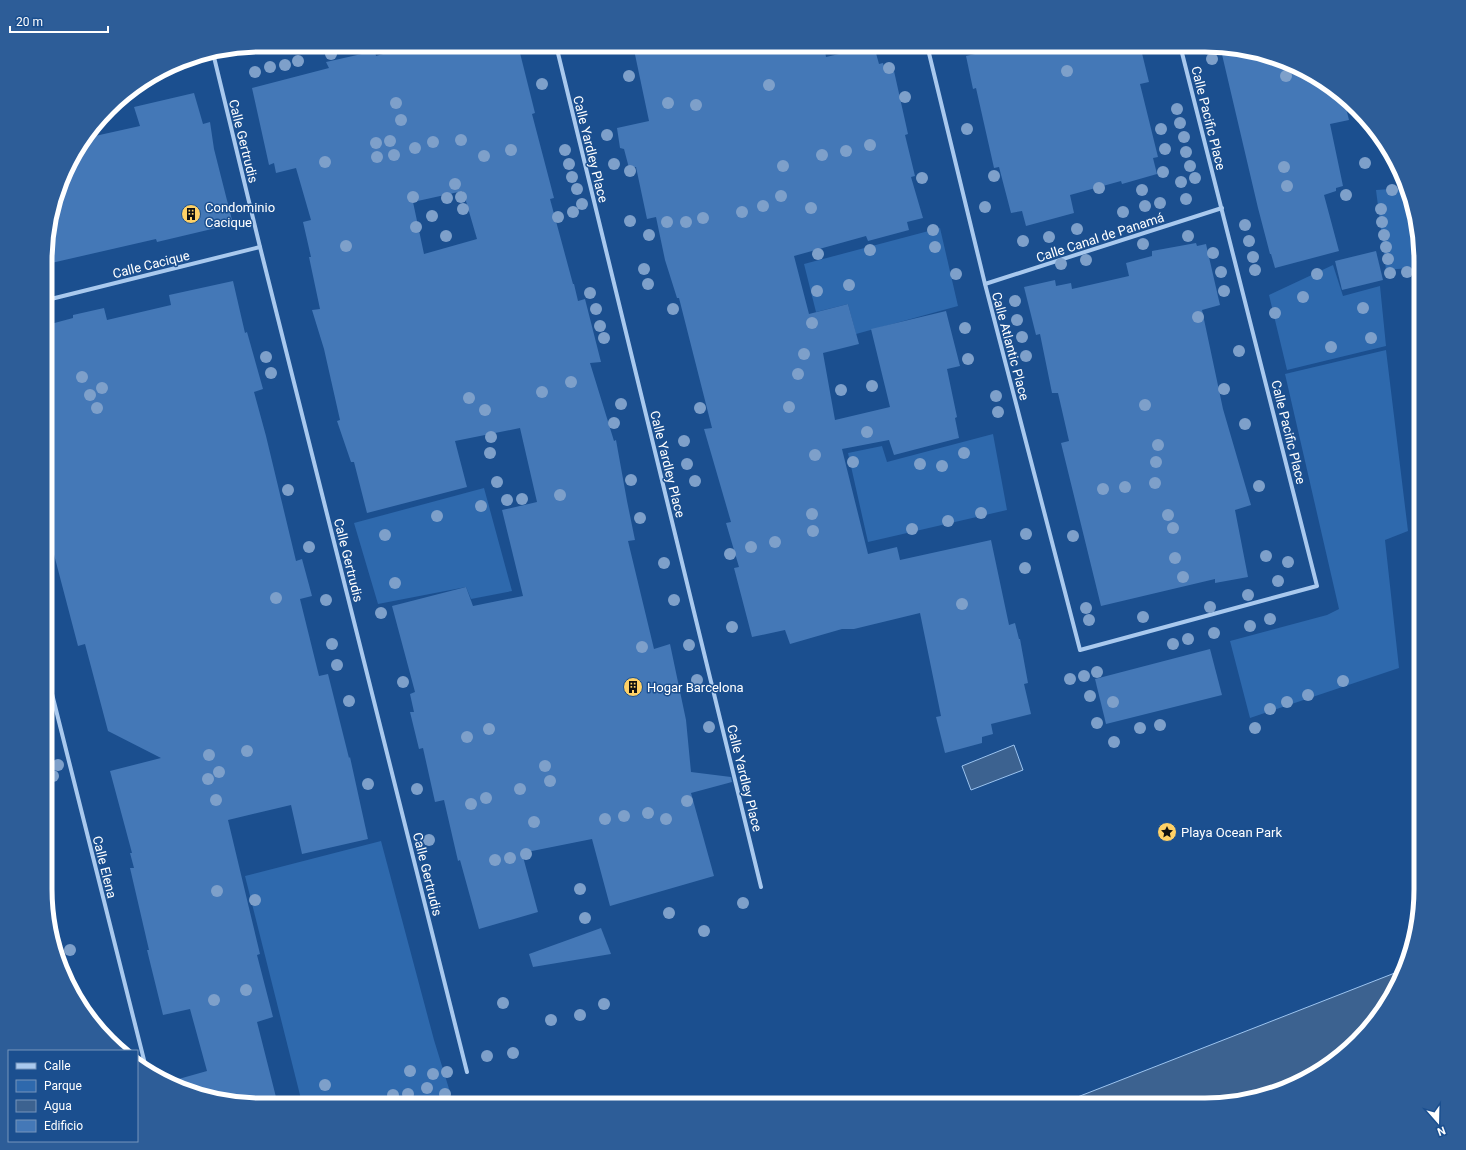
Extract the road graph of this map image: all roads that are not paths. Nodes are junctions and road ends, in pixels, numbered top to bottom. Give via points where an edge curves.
1 (558, 52) edge
2 (930, 52) edge
3 (1182, 52) edge
4 (214, 57) edge
5 (1222, 208) junction
6 (260, 247) junction
7 (984, 284) junction
8 (52, 299) edge
9 (1080, 650) joint
10 (52, 694) edge
11 (761, 887) dead end
12 (145, 1063) edge
13 (467, 1072) dead end

1 - 11 street, Calle Yardley Place
2 - 7 street, Calle Atlantic Place
3 - 5 street, Calle Pacific Place
4 - 6 street, Calle Gertrudis
5 - 7 street, Calle Canal de Panamá
5 - 9 street, Calle Pacific Place via 1317,586
6 - 8 street, Calle Cacique
6 - 13 street, Calle Gertrudis
7 - 9 street, Calle Atlantic Place
10 - 12 street, Calle Elena

